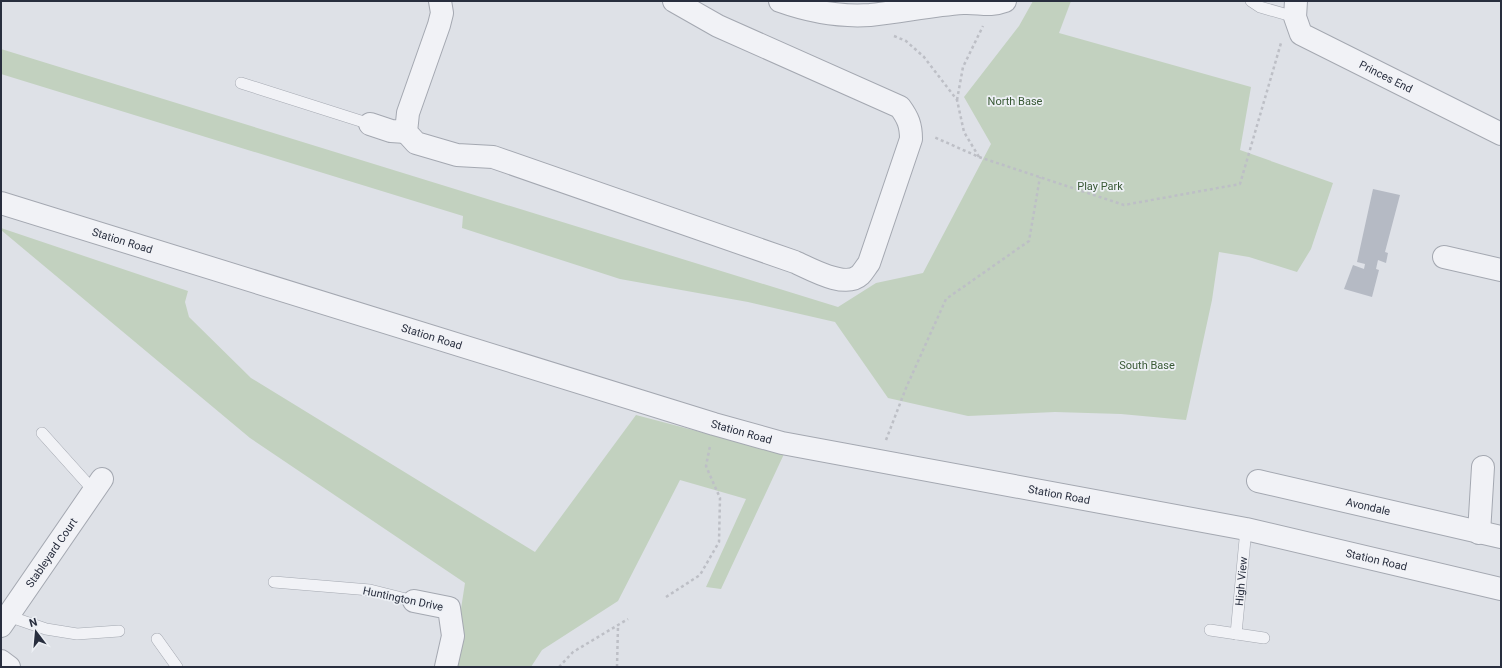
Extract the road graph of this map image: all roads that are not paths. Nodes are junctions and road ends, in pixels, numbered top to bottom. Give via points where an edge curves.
1 (440, 1) edge
2 (674, 1) edge
3 (780, 1) edge
4 (1251, 1) edge
5 (1002, 2) edge
6 (1295, 9) edge
7 (241, 83) dead end
8 (370, 124) joint
9 (406, 132) junction
10 (1501, 134) edge
11 (1, 203) edge
12 (1444, 257) dead end
13 (1501, 270) edge
14 (42, 433) dead end
15 (1483, 467) dead end
16 (1258, 481) dead end
17 (98, 485) joint
18 (1246, 529) junction
19 (1479, 533) junction
20 (1501, 538) edge
21 (274, 582) dead end
22 (1501, 589) edge
23 (414, 601) joint
24 (4, 621) edge
25 (1210, 630) dead end
26 (119, 631) dead end
27 (1236, 634) junction
28 (1264, 638) dead end
29 (157, 639) dead end
30 (1, 661) edge
31 (9, 667) edge
32 (177, 667) edge
33 (446, 667) edge

1 - 9 street via 441,19 408,113
2 - 9 street via 718,26 900,107 908,117 911,139 869,263 859,276 844,281 834,279 795,262 493,157 457,155 416,143
3 - 5 street via 798,8 844,15 868,15 964,3 995,5
4 - 6 lane via 1260,7
6 - 10 street, Princes End via 1301,34
7 - 8 lane
8 - 9 street via 391,131
11 - 18 street, Station Road via 782,444
12 - 13 street
14 - 17 lane
15 - 19 street
16 - 19 street, Avondale
17 - 24 street, Stableyard Court
18 - 22 street, Station Road
18 - 27 lane, High View
19 - 20 street, Avondale
21 - 23 lane, Huntington Drive via 370,590
23 - 33 street, Huntington Drive via 449,608 453,636
24 - 26 lane via 78,634
25 - 27 lane
27 - 28 lane
29 - 32 lane
30 - 31 street

